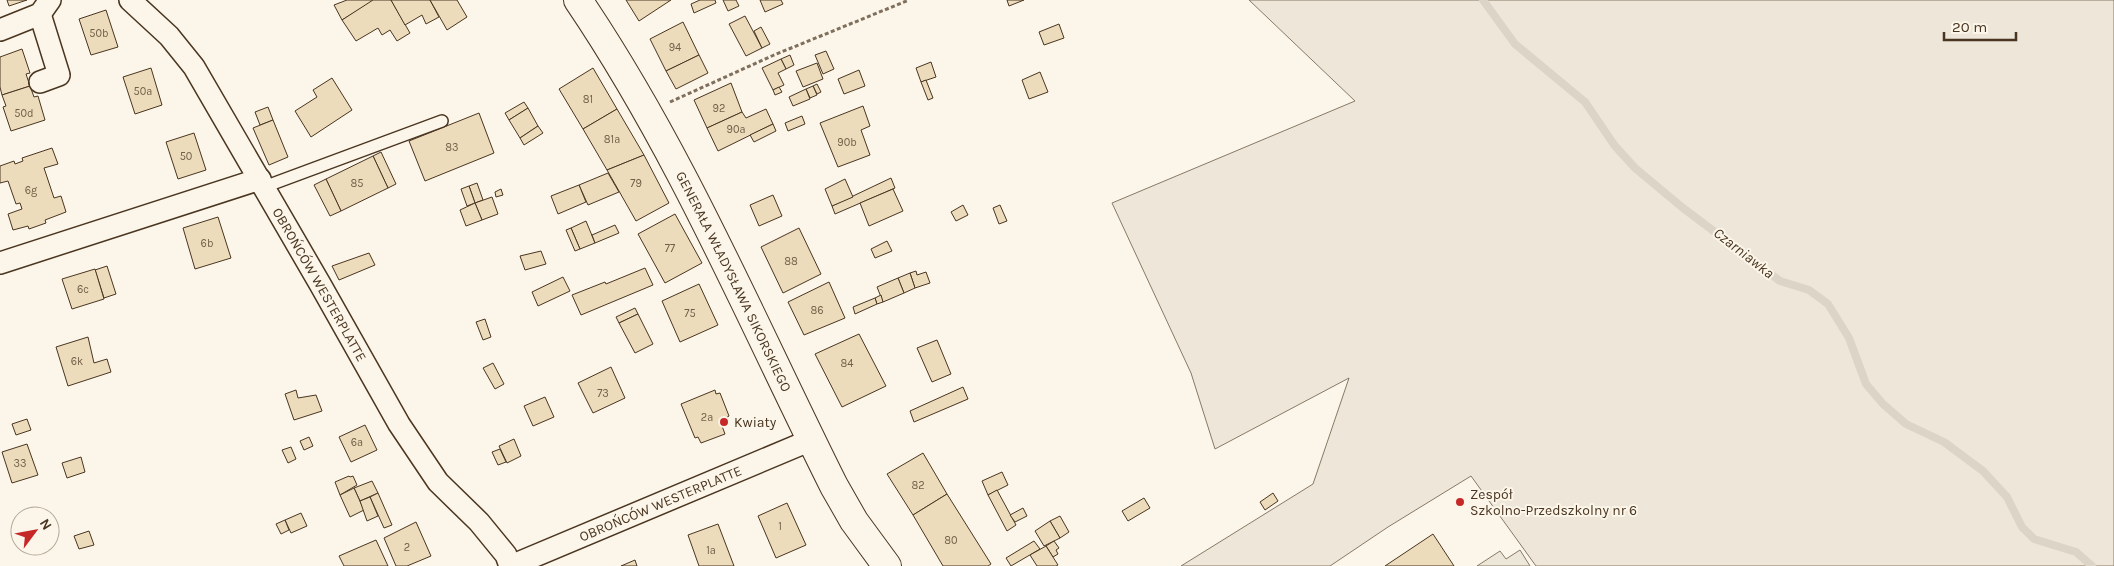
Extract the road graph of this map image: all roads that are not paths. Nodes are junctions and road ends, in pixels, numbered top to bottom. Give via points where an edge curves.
1 (130, 0) edge
2 (578, 0) edge
3 (45, 7) edge
4 (0, 30) edge
5 (40, 82) dead end
6 (442, 121) dead end
7 (262, 183) junction
8 (0, 263) edge
9 (811, 440) junction
10 (511, 566) edge
11 (887, 566) edge

1 - 7 street, OBROŃCÓW WESTERPLATTE via 169,36 194,67
2 - 9 street, GENERAŁA WŁADYSŁAWA SIKORSKIEGO via 647,113 708,228
3 - 4 street
3 - 5 street via 59,75
6 - 7 lane
7 - 8 street
7 - 10 street, OBROŃCÓW WESTERPLATTE via 399,424 438,482 479,522
9 - 10 street, OBROŃCÓW WESTERPLATTE
9 - 11 street, GENERAŁA WŁADYSŁAWA SIKORSKIEGO via 854,521

